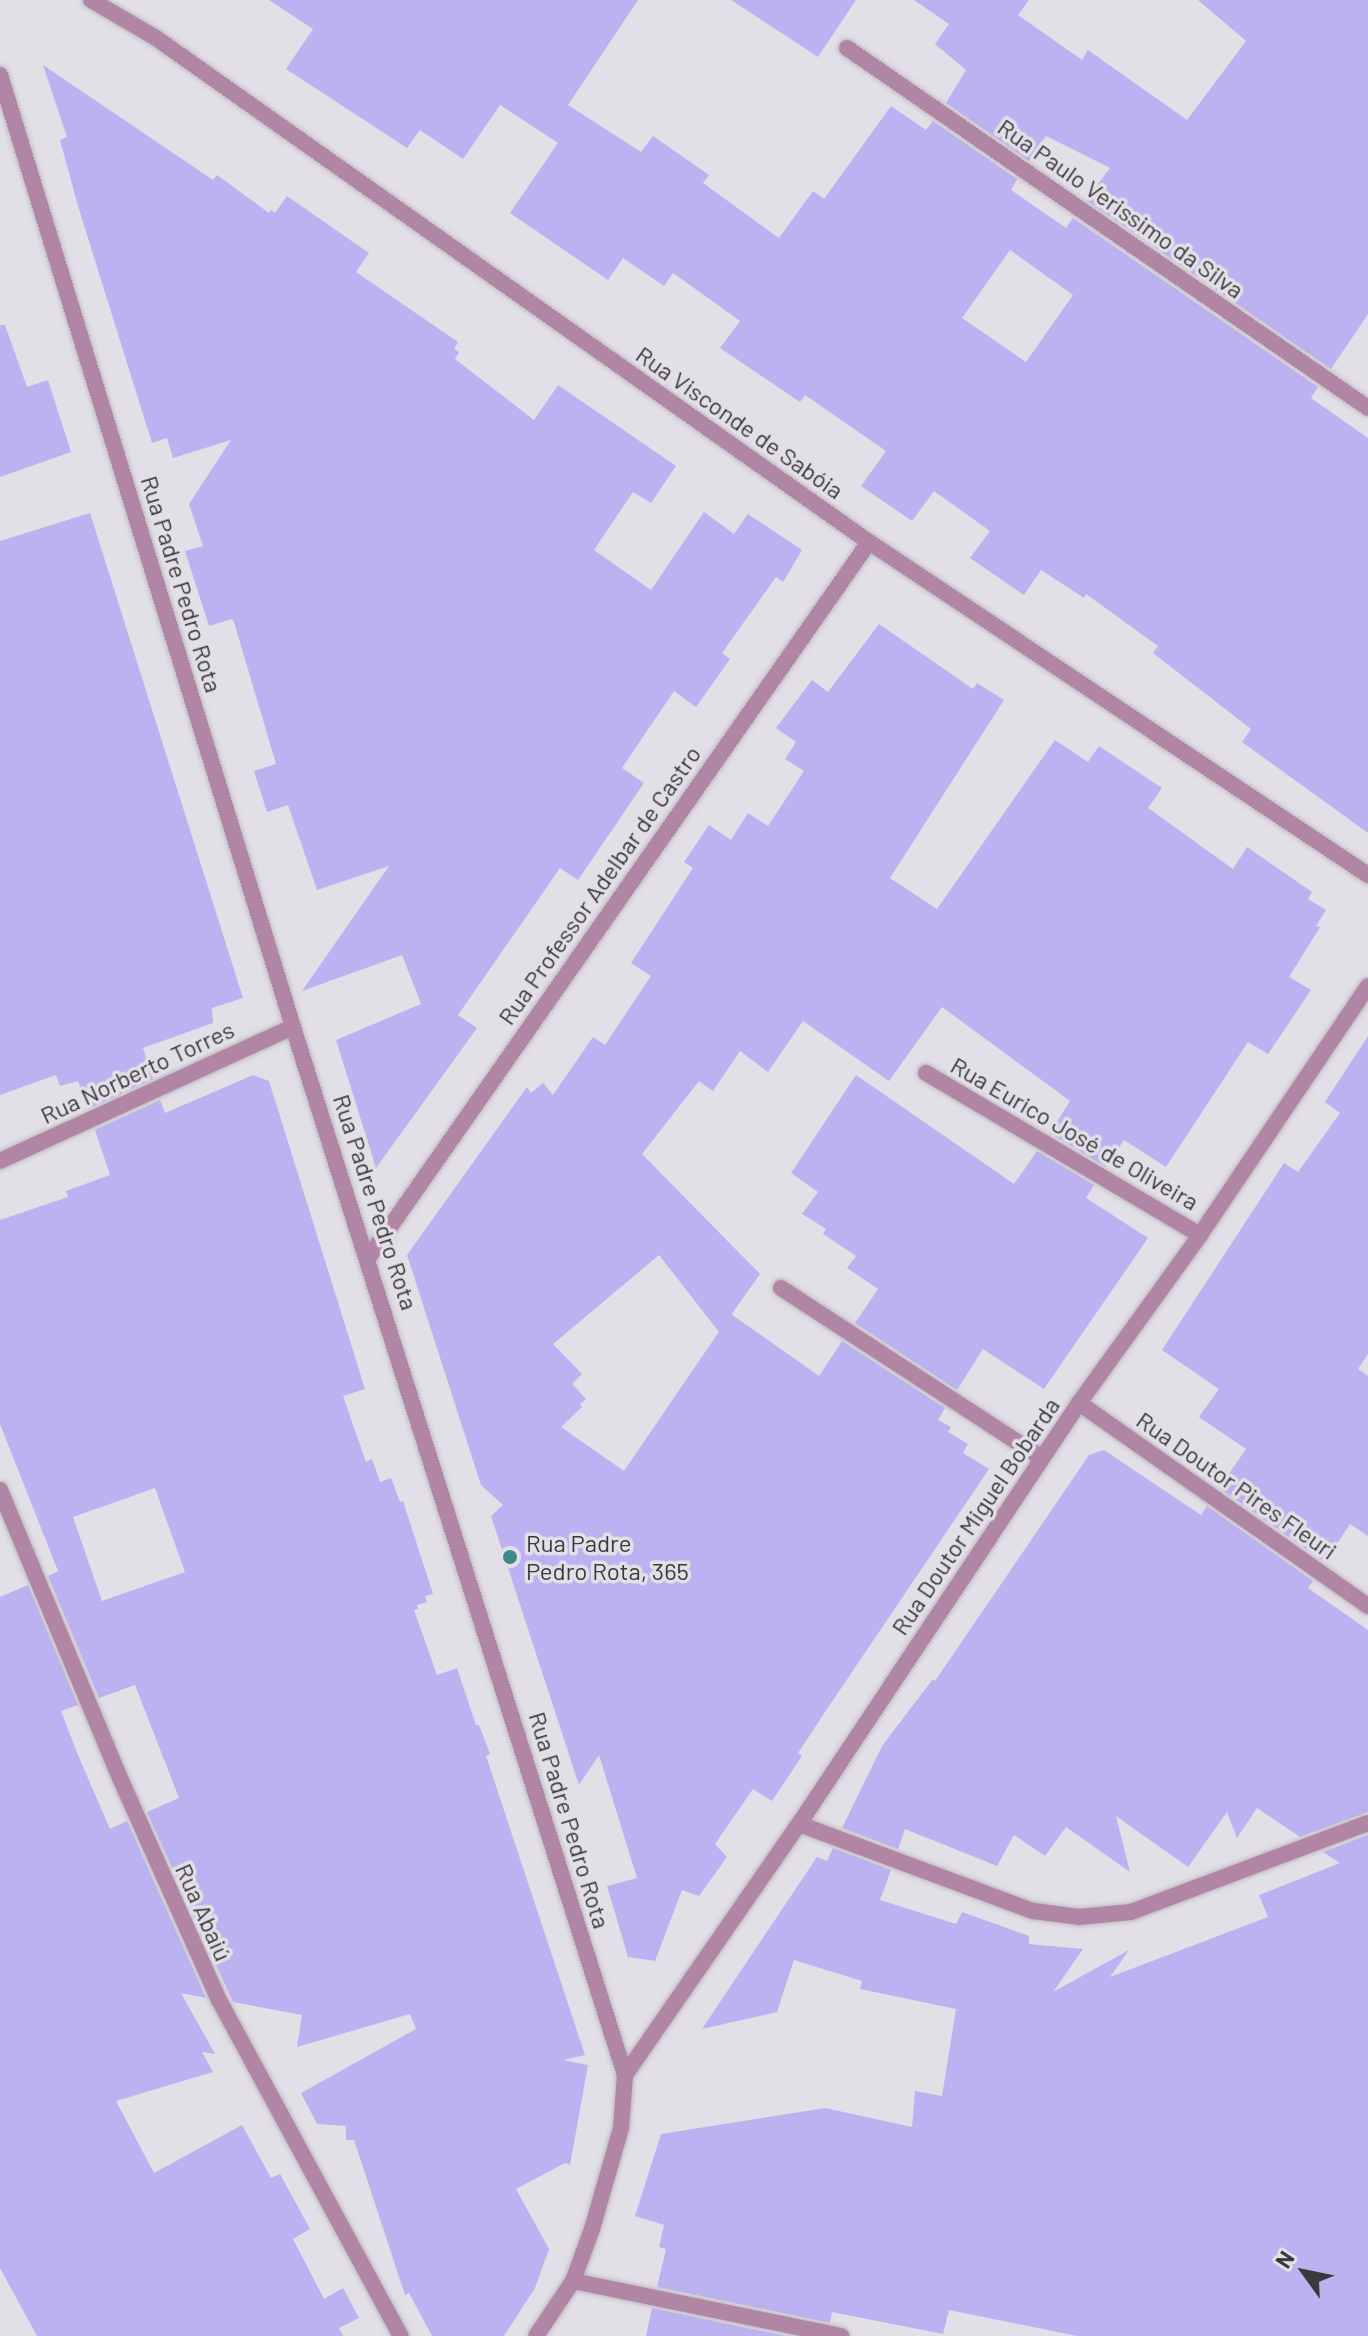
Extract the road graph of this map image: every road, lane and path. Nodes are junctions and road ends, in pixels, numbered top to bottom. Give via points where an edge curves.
1 (91, 0) edge
2 (847, 48) dead end
3 (0, 75) edge
4 (1368, 408) edge
5 (869, 542) junction
6 (1368, 875) edge
7 (1368, 986) edge
8 (293, 1027) junction
9 (926, 1073) dead end
10 (0, 1161) edge
11 (1200, 1235) junction
12 (369, 1257) junction
13 (781, 1288) dead end
14 (1079, 1403) junction
15 (1042, 1458) junction
16 (0, 1490) edge
17 (1368, 1606) edge
18 (1368, 1823) edge
19 (799, 1824) junction
20 (625, 2075) junction
21 (573, 2281) junction
22 (401, 2336) edge
23 (536, 2336) edge
24 (841, 2336) edge

1 - 5 street, Rua Visconde de Sabóia via 156,38
2 - 4 street, Rua Paulo Verissimo da Silva
3 - 8 street, Rua Padre Pedro Rota
5 - 6 street, Rua Visconde de Sabóia
5 - 12 street, Rua Professor Adelbar de Castro
7 - 11 street, Rua Doutor Miguel Bobarda
8 - 10 street, Rua Norberto Torres
8 - 12 street, Rua Padre Pedro Rota
9 - 11 street, Rua Eurico José de Oliveira
11 - 14 street, Rua Doutor Miguel Bobarda
12 - 20 street, Rua Padre Pedro Rota
13 - 15 street
14 - 15 street, Rua Doutor Miguel Bobarda
14 - 17 street, Rua Doutor Pires Fleuri
15 - 19 street, Rua Doutor Miguel Bobarda
16 - 22 street, Rua Abaiú via 213,1988
18 - 19 street via 1131,1912 1079,1917 1033,1911
19 - 20 street, Rua Doutor Miguel Bobarda
20 - 21 street, Rua Padre Pedro Rota via 621,2128
21 - 23 street, Rua Padre Pedro Rota
21 - 24 street

